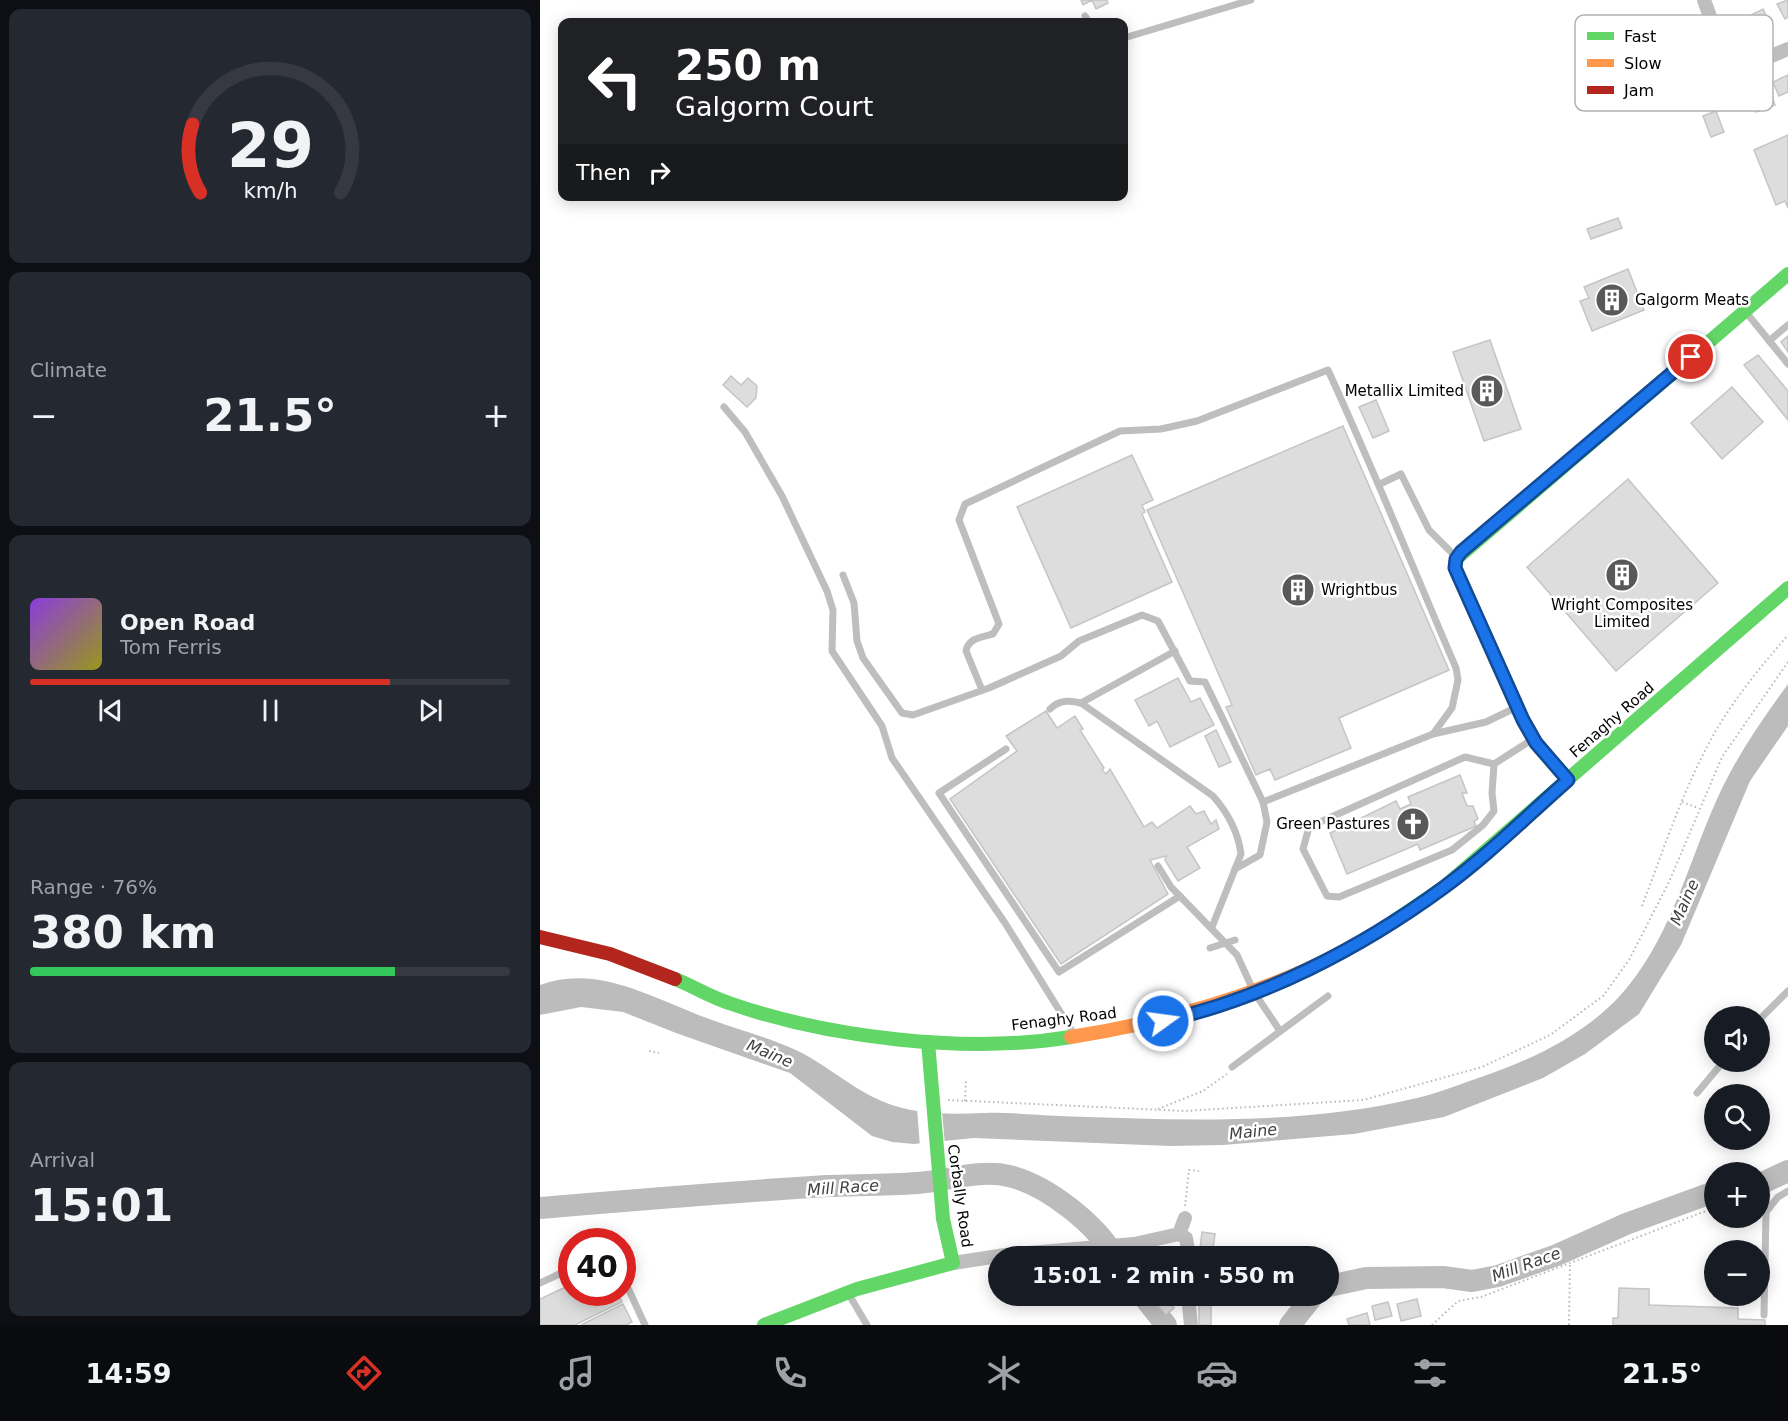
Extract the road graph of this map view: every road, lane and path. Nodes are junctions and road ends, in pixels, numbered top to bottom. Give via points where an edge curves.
1 (1251, 0) edge
2 (1128, 37) edge
3 (1788, 49) edge
4 (1773, 56) edge
5 (1788, 274) edge
6 (1745, 311) junction
7 (1788, 325) edge
8 (1769, 341) junction
9 (1788, 363) edge
10 (724, 407) dead end
11 (1380, 484) junction
12 (1456, 557) junction
13 (843, 575) dead end
14 (1788, 588) edge
15 (1788, 635) edge
16 (1175, 651) junction
17 (1788, 662) edge
18 (982, 690) junction
19 (1081, 703) junction
20 (1517, 706) junction
21 (1050, 710) dead end
22 (1433, 734) junction
23 (1533, 739) junction
24 (1006, 749) dead end
25 (1494, 764) junction
26 (1568, 780) junction
27 (1263, 802) junction
28 (1682, 802) junction
29 (1698, 808) junction
30 (1158, 866) dead end
31 (1235, 869) junction
32 (1180, 896) junction
33 (1642, 906) dead end
34 (1212, 927) junction
35 (540, 937) edge
36 (1235, 940) dead end
37 (1226, 943) junction
38 (1210, 948) dead end
39 (1788, 991) edge
40 (1254, 992) junction
41 (1328, 996) dead end
42 (1770, 1009) edge
43 (1280, 1031) junction
44 (1075, 1036) junction
45 (928, 1042) junction
46 (649, 1051) dead end
47 (659, 1053) dead end
48 (1232, 1067) joint
49 (1715, 1072) edge
50 (966, 1080) dead end
51 (1697, 1093) dead end
52 (948, 1100) dead end
53 (965, 1101) junction
54 (1156, 1110) junction
55 (1198, 1171) dead end
56 (1788, 1191) edge
57 (1770, 1205) edge
58 (1704, 1212) edge
59 (1185, 1218) joint
60 (1763, 1228) edge
61 (1179, 1234) junction
62 (1187, 1246) edge
63 (952, 1263) junction
64 (1570, 1263) junction
65 (558, 1275) edge
66 (540, 1283) edge
67 (847, 1291) junction
68 (636, 1305) edge
69 (1189, 1306) edge
70 (1764, 1315) dead end
71 (645, 1325) edge
72 (764, 1325) edge
73 (867, 1325) edge
74 (1191, 1325) edge
75 (1432, 1325) edge
76 (1569, 1325) edge

1 - 2 lane
3 - 4 street
5 - 6 street
6 - 8 lane
6 - 12 street
7 - 8 lane
8 - 9 lane
10 - 44 lane via 745,432 782,496 827,591 833,610 832,651 882,726 892,758 1005,923
11 - 12 lane via 1401,474 1429,530
11 - 18 lane via 1328,370 1197,421 1161,429 1120,431 965,504 959,520 999,624 993,634 967,645
11 - 22 lane via 1456,668 1458,680 1452,708
12 - 20 street via 1455,568
13 - 18 lane via 854,603 857,641 863,658 902,713 914,715
14 - 26 street, Fenaghy Road
15 - 28 path via 1753,676 1718,727
16 - 18 lane via 1158,621 1142,615 1079,641 1061,656
16 - 19 lane
16 - 27 lane via 1190,681 1204,682
17 - 29 path via 1722,757
19 - 21 lane via 1070,700
19 - 31 lane via 1213,796 1226,811 1239,842 1241,854
20 - 22 lane via 1486,722
20 - 23 street
22 - 27 lane
23 - 25 lane
23 - 26 street
24 - 32 lane via 939,793 1059,972
25 - 25 lane via 1465,757 1309,827 1303,849 1327,896 1339,897 1452,850 1494,811
26 - 40 street, Fenaghy Road via 1444,887 1391,924 1336,955
27 - 31 lane via 1267,822 1260,855
28 - 29 path
28 - 33 path
29 - 54 path via 1668,882 1629,960 1603,996 1550,1035 1482,1067 1363,1100
30 - 32 lane
31 - 34 lane
32 - 34 lane
34 - 37 lane
35 - 45 street, Fenaghy Road via 619,957 726,1002 797,1022 872,1038
36 - 37 lane
37 - 38 lane
37 - 40 lane via 1237,955
39 - 42 lane
40 - 43 lane
40 - 44 street, Fenaghy Road via 1183,1016
41 - 43 lane
43 - 48 lane
44 - 45 street, Fenaghy Road via 982,1044
45 - 63 street, Corbally Road via 937,1156
46 - 47 path
48 - 54 path via 1214,1085
49 - 51 lane
50 - 53 path
52 - 53 path
53 - 54 path
55 - 59 path via 1189,1170
56 - 57 lane
58 - 64 path
59 - 61 street
60 - 70 lane
61 - 62 street via 1186,1238
61 - 63 street via 1104,1248
63 - 67 street, Corbally Road
64 - 75 path via 1481,1297 1458,1301
64 - 76 path
65 - 66 lane
67 - 72 street, Corbally Road
67 - 73 lane
68 - 71 lane
69 - 74 street

